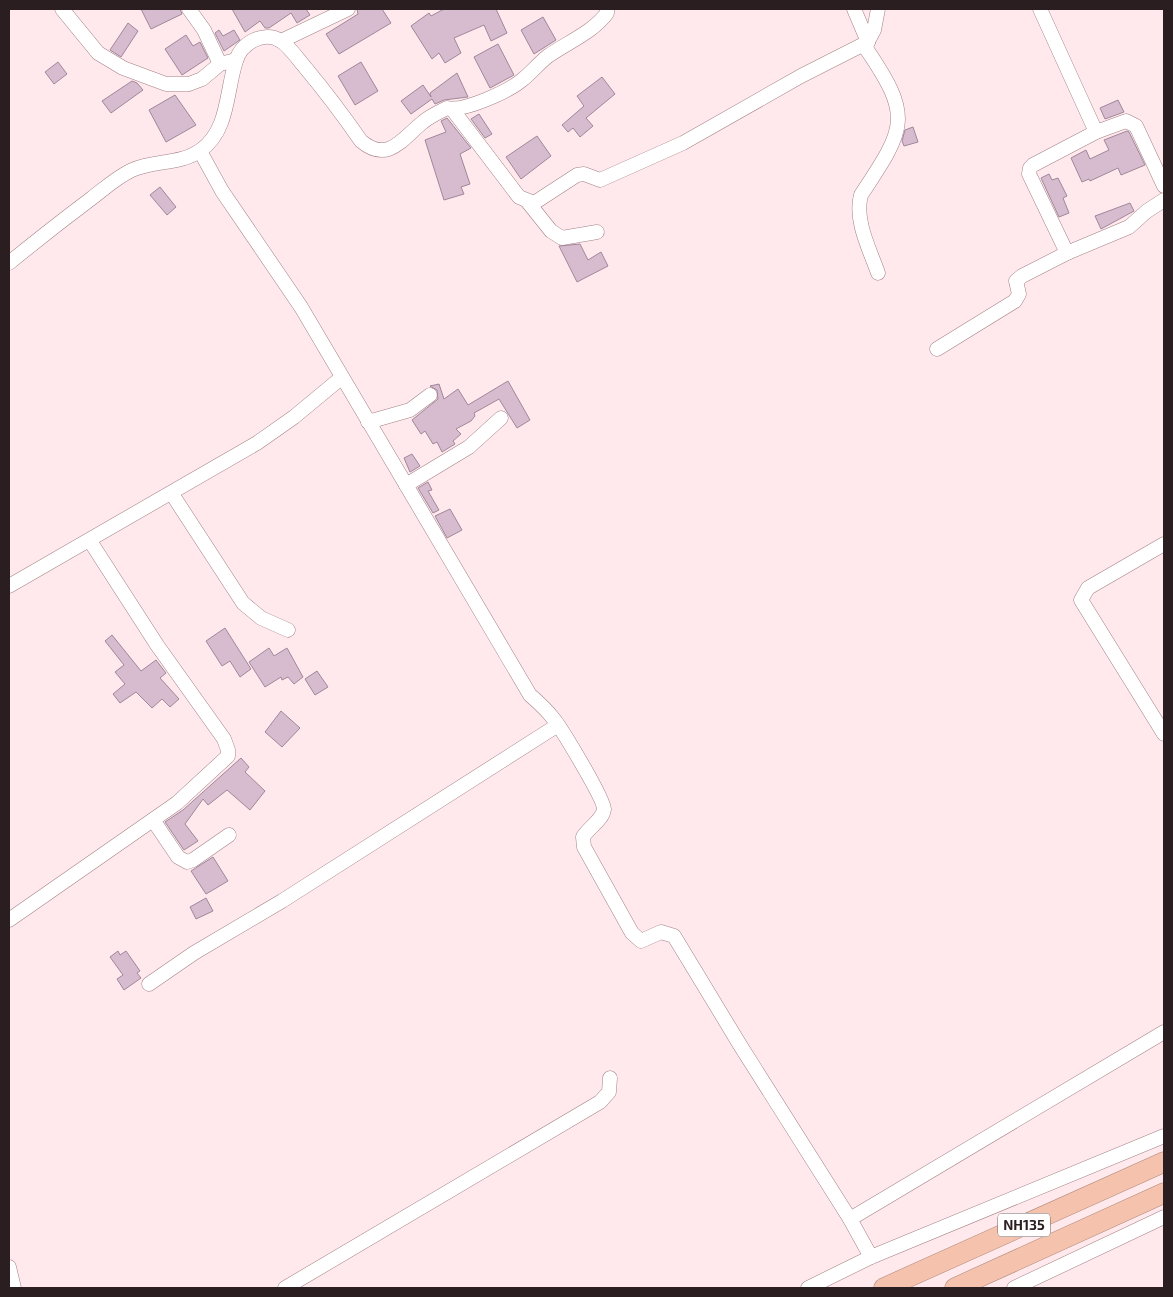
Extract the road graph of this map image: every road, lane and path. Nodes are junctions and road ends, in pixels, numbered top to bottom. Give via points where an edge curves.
1 (62, 9) edge
2 (189, 9) edge
3 (348, 9) edge
4 (607, 9) edge
5 (854, 9) edge
6 (878, 9) edge
7 (1040, 9) edge
8 (281, 41) junction
9 (866, 45) junction
10 (236, 60) junction
11 (220, 64) junction
12 (452, 109) junction
13 (1096, 132) junction
14 (200, 151) junction
15 (1164, 186) edge
16 (1164, 200) edge
17 (526, 201) junction
18 (597, 232) dead end
19 (1067, 253) junction
20 (9, 263) edge
21 (878, 273) dead end
22 (937, 349) dead end
23 (341, 378) junction
24 (430, 395) dead end
25 (501, 418) dead end
26 (368, 422) junction
27 (406, 485) junction
28 (172, 494) junction
29 (90, 541) junction
30 (1164, 544) edge
31 (9, 586) edge
32 (288, 630) dead end
33 (558, 725) junction
34 (1164, 734) edge
35 (153, 820) junction
36 (229, 835) dead end
37 (9, 920) edge
38 (149, 984) dead end
39 (1164, 1032) edge
40 (610, 1078) dead end
41 (1164, 1136) edge
42 (1164, 1162) edge
43 (1164, 1193) edge
44 (1164, 1217) edge
45 (850, 1219) junction
46 (871, 1257) junction
47 (9, 1267) edge
48 (14, 1288) edge
49 (285, 1288) edge
50 (808, 1288) edge
51 (884, 1288) edge
52 (955, 1288) edge
53 (1014, 1288) edge

1 - 11 street via 98,53 151,79 166,84 189,84 202,80
2 - 11 street via 204,30
3 - 8 street
4 - 12 street via 595,26 548,57 521,82 481,101
5 - 9 street
6 - 9 street via 874,30
7 - 13 street
8 - 10 street via 255,39 248,43
8 - 12 street via 329,96 361,141 373,150 388,150 425,120 447,108
9 - 17 street via 667,151 600,180 581,173 534,203
9 - 21 street via 888,82 897,106 898,121 890,152 859,203 859,214
10 - 11 street
10 - 14 street via 222,119 209,143
12 - 17 street via 513,190
13 - 15 street via 1126,121 1136,126
13 - 19 street via 1034,165 1029,171
14 - 20 street via 122,175
14 - 23 street via 222,190 301,307
16 - 19 street via 1129,228
17 - 18 street via 551,231 562,238
19 - 22 street via 1022,276 1016,281 1019,294 1015,301
23 - 26 street
23 - 28 street via 257,443
24 - 26 street via 410,410
25 - 27 street via 469,447
26 - 27 street
27 - 33 street via 530,695
28 - 29 street
28 - 32 street via 244,603 261,618
29 - 31 street
29 - 35 street via 224,739 228,750 225,761
30 - 34 street via 1088,588 1081,600
33 - 38 street via 282,901 186,957
33 - 45 street via 603,806 602,816 583,836 584,847 632,933 641,941 662,932 674,936
35 - 36 street via 178,857 187,862
35 - 37 street
39 - 45 street
40 - 49 street via 609,1092 600,1102
41 - 46 street
42 - 51 highway, NH135
43 - 52 highway, NH135
44 - 53 street
45 - 46 street
46 - 50 street
47 - 48 street

